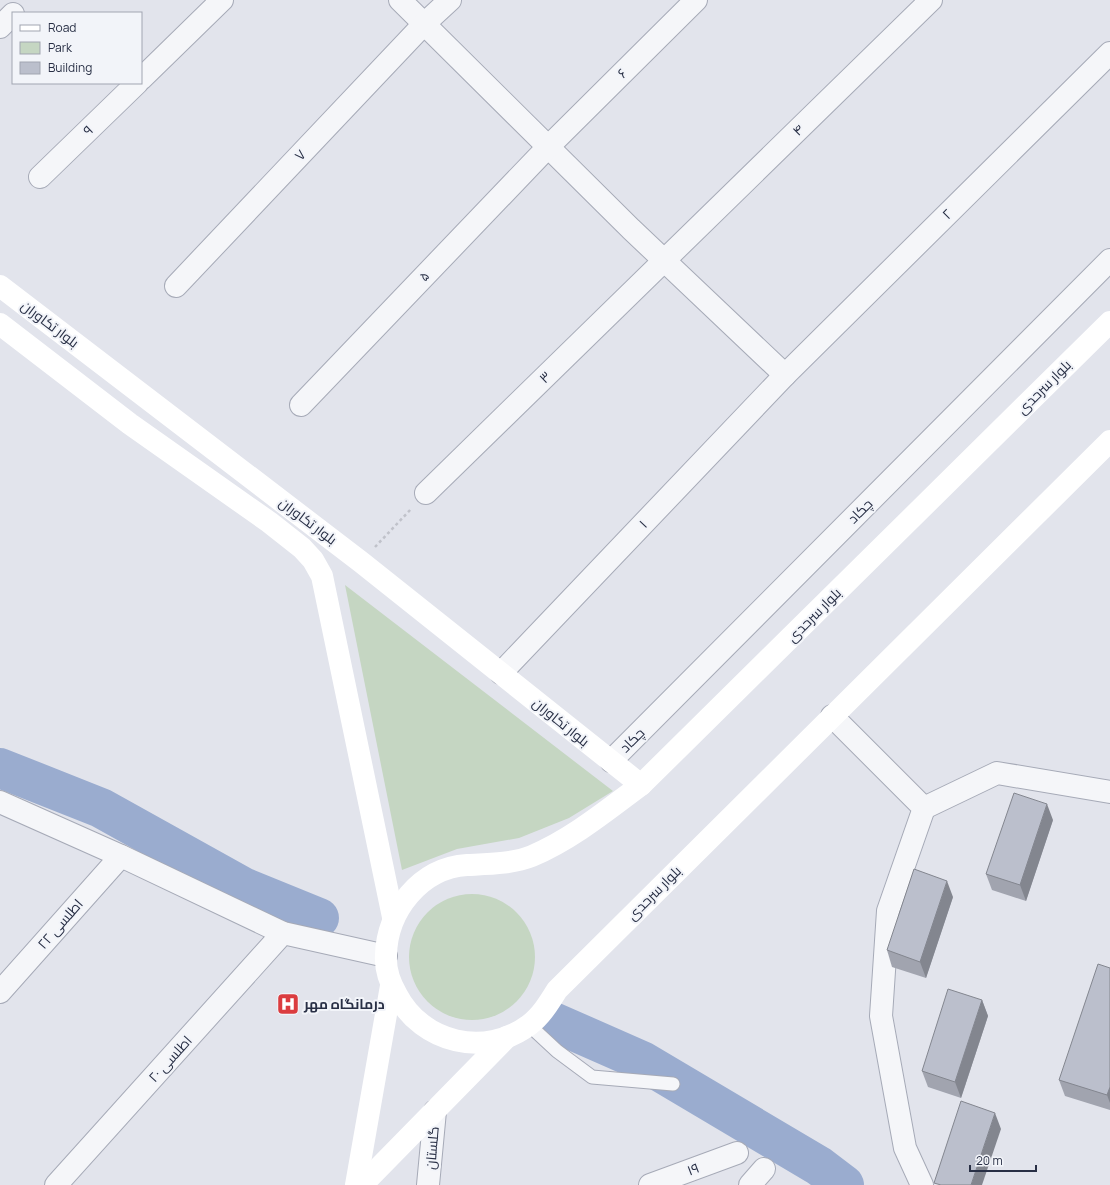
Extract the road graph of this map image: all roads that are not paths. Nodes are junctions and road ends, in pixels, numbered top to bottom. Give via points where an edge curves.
1 (26, 0) edge
2 (222, 0) edge
3 (400, 0) edge
4 (450, 0) edge
5 (696, 0) edge
6 (931, 0) edge
7 (14, 12) edge
8 (12, 14) edge
9 (424, 24) junction
10 (0, 27) edge
11 (1110, 54) edge
12 (142, 78) edge
13 (135, 84) edge
14 (548, 146) junction
15 (40, 177) dead end
16 (664, 260) junction
17 (1110, 260) edge
18 (0, 286) edge
19 (176, 286) dead end
20 (1110, 322) edge
21 (0, 324) edge
22 (785, 375) junction
23 (301, 405) dead end
24 (1110, 441) edge
25 (426, 493) road end
26 (501, 673) junction
27 (832, 716) junction
28 (610, 762) junction
29 (641, 785) junction
30 (1110, 792) edge
31 (0, 802) edge
32 (924, 808) junction
33 (121, 856) junction
34 (393, 917) junction
35 (283, 933) junction
36 (386, 956) junction
37 (391, 986) junction
38 (0, 992) edge
39 (529, 1025) junction
40 (507, 1037) junction
41 (673, 1084) dead end
42 (434, 1111) junction
43 (737, 1153) dead end
44 (56, 1185) edge
45 (356, 1185) edge
46 (362, 1185) edge
47 (428, 1185) edge
48 (650, 1185) edge
49 (922, 1185) edge

1 - 7 street
2 - 12 street
3 - 9 street
4 - 9 street, ۷
5 - 14 street, ۶
6 - 16 street, ۴
8 - 10 street
9 - 14 street
9 - 19 street, ۷
11 - 22 street, ۲
13 - 15 street, ۹
14 - 16 street
14 - 23 street, ۵
16 - 22 street
16 - 25 street, ۳
17 - 28 street, چکاد
18 - 26 main road, بلوار تکاوران via 361,562
20 - 29 main road, بلوار سرحدی
21 - 34 main road, بلوار تکاوران via 130,424 269,522 313,560 322,576
22 - 26 street, ۱
24 - 27 main road, بلوار سرحدی
26 - 28 main road, بلوار تکاوران
27 - 32 street
27 - 39 main road, بلوار سرحدی via 556,990 544,1010
28 - 29 main road, بلوار تکاوران
29 - 34 main road, بلوار سرحدی via 567,839 531,857 443,870 423,881 406,897
30 - 32 street via 997,773
31 - 33 street
32 - 49 street via 888,911 881,1016 905,1148
33 - 35 street
33 - 38 street, اطلسی ۲۲
34 - 36 main road
35 - 36 street
35 - 44 street, اطلسی ۲۰
36 - 37 main road
37 - 40 main road via 402,1006 418,1024 438,1036 461,1042 484,1043
37 - 45 main road
39 - 40 main road, بلوار سرحدی
39 - 41 lane via 557,1051 592,1077
40 - 42 main road
42 - 46 main road
42 - 47 street, گلستان
43 - 48 street, ۱۹

